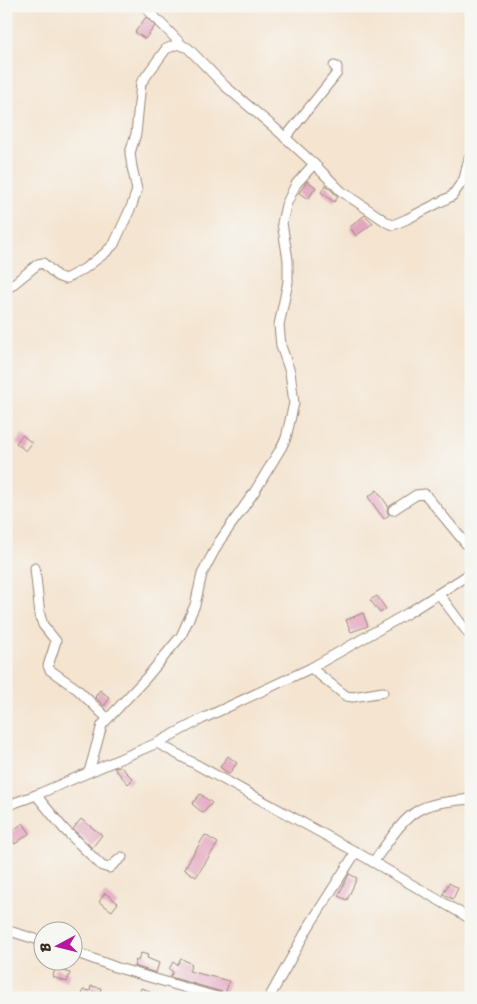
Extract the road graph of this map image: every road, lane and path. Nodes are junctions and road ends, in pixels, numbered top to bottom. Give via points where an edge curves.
1 (146, 6) edge
2 (182, 45) junction
3 (334, 66) dead end
4 (285, 138) junction
5 (471, 155) edge
6 (314, 164) junction
7 (6, 290) edge
8 (393, 510) dead end
9 (471, 550) edge
10 (36, 568) dead end
11 (471, 573) edge
12 (440, 594) junction
13 (471, 637) edge
14 (311, 668) junction
15 (383, 692) dead end
16 (107, 718) junction
17 (157, 743) junction
18 (89, 772) junction
19 (36, 795) junction
20 (471, 799) edge
21 (6, 806) edge
22 (356, 852) junction
23 (122, 857) dead end
24 (373, 862) junction
25 (471, 919) edge
26 (6, 930) edge
27 (32, 938) edge
28 (82, 955) edge
29 (220, 998) edge
30 (269, 998) edge

1 - 2 street
2 - 4 street
2 - 7 street via 166,49 141,83 136,134 130,153 137,190 114,244 84,269 65,279 44,263 38,264
3 - 4 street via 337,72
4 - 6 street
5 - 6 street via 464,179 452,196 393,225 340,191
6 - 16 street via 296,184 282,223 288,282 279,325 294,403 286,438 202,574 195,605 181,636
8 - 9 street via 420,493 425,494
10 - 16 street via 40,615 43,625 56,641 48,666
11 - 12 street
12 - 13 street
12 - 14 street
14 - 15 street via 346,696
14 - 17 street
16 - 18 street via 102,725
17 - 18 street
17 - 22 street
18 - 19 street
19 - 21 street
19 - 23 street via 64,829 102,866 109,868
20 - 24 street via 449,801 418,810 403,823
22 - 24 street
22 - 30 street
24 - 25 street
26 - 27 street
28 - 29 street

